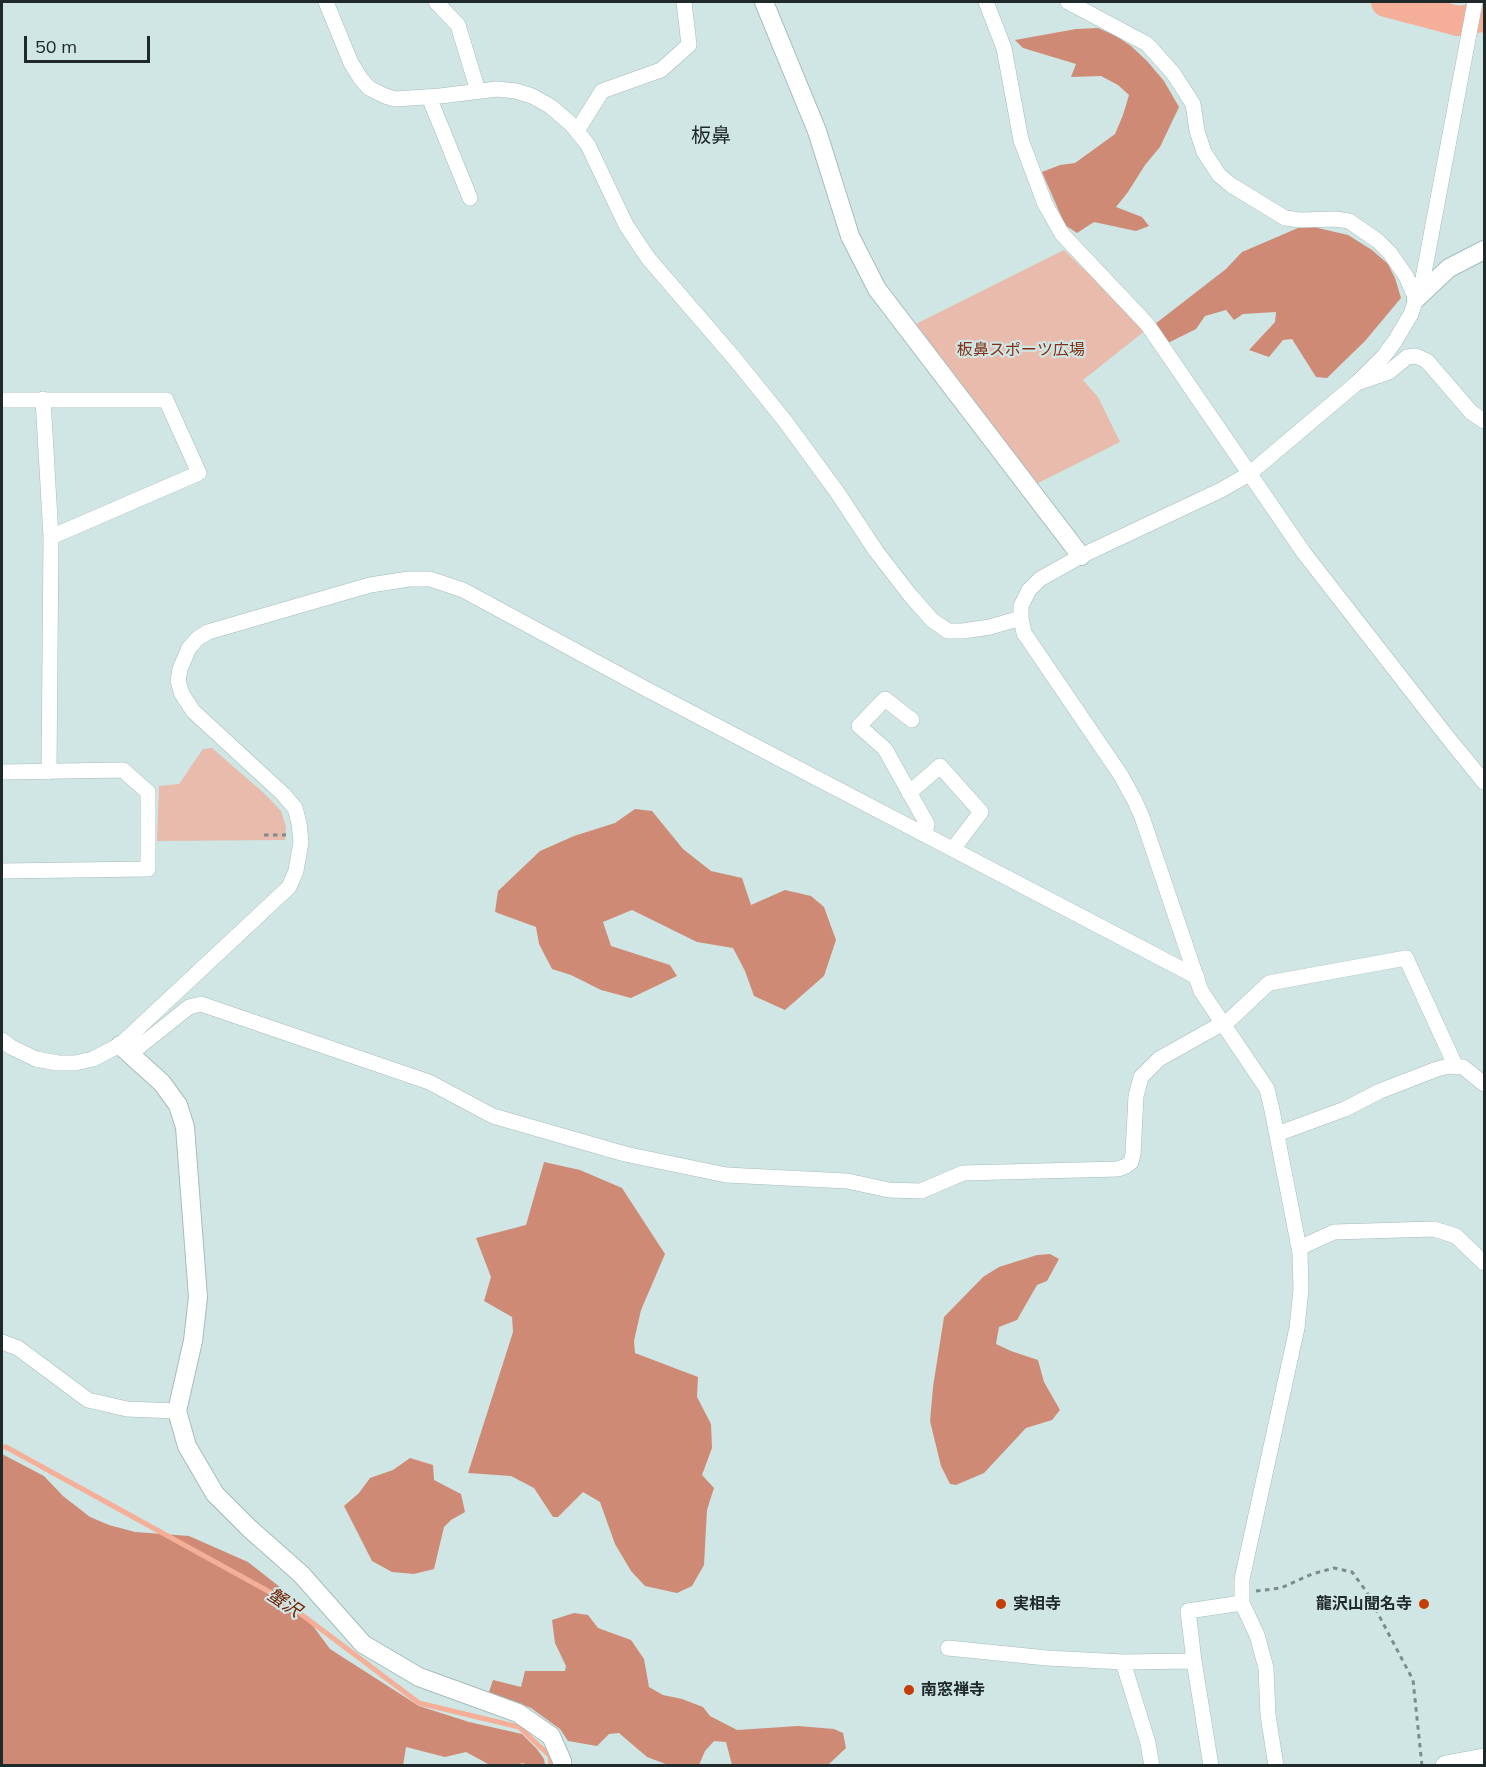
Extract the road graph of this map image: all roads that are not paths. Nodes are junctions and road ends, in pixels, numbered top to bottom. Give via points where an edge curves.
1 (326, 2) edge
2 (436, 2) edge
3 (684, 2) edge
4 (764, 2) edge
5 (986, 2) edge
6 (1068, 2) edge
7 (1474, 3) edge
8 (1474, 31) edge
9 (478, 91) junction
10 (429, 97) junction
11 (577, 131) junction
12 (470, 198) dead end
13 (1485, 250) edge
14 (1416, 299) junction
15 (1358, 382) junction
16 (43, 399) junction
17 (2, 400) edge
18 (1485, 421) edge
19 (1249, 474) junction
20 (51, 537) junction
21 (1081, 556) junction
22 (1021, 618) junction
23 (912, 720) dead end
24 (2, 772) edge
25 (49, 772) junction
26 (1485, 782) edge
27 (909, 793) junction
28 (924, 835) junction
29 (953, 849) junction
30 (2, 871) edge
31 (1197, 977) junction
32 (1224, 1024) junction
33 (2, 1040) edge
34 (125, 1050) junction
35 (1456, 1067) junction
36 (1485, 1084) edge
37 (1277, 1134) junction
38 (1299, 1248) junction
39 (1485, 1263) edge
40 (2, 1342) edge
41 (177, 1412) junction
42 (1242, 1597) junction
43 (948, 1648) dead end
44 (1194, 1661) junction
45 (1123, 1662) junction
46 (1485, 1759) edge
47 (562, 1766) edge
48 (1152, 1766) edge
49 (1211, 1766) edge
50 (1276, 1766) edge
51 (1446, 1766) edge

1 - 10 street via 351,63 369,88 395,99
2 - 9 street via 458,25
3 - 11 street via 689,45 661,70 602,91
4 - 21 street via 817,131 850,236 877,289
5 - 19 street via 1004,48 1021,140 1045,204 1062,234 1147,324
6 - 14 street via 1147,44 1173,73 1194,104 1204,152 1219,175 1285,218 1349,221 1390,254
7 - 8 street
8 - 14 street
9 - 10 street
9 - 11 street via 497,89 532,96 550,106
10 - 12 street
11 - 22 street via 588,145 626,225 648,258 785,421 910,596 948,631 990,627
13 - 14 street via 1449,268
14 - 15 street via 1395,341
15 - 18 street via 1389,372 1407,357 1416,356 1427,361 1471,412
15 - 19 street
16 - 17 street
16 - 20 street
16 - 20 street via 166,400 199,473
19 - 21 street
19 - 26 street via 1304,553
20 - 25 street
21 - 22 street via 1040,579 1029,590 1021,606
22 - 31 street via 1024,633 1136,801
23 - 27 street via 885,699 859,726 885,749
24 - 25 street
25 - 30 street via 123,770 148,792 148,869
27 - 28 street via 927,824
27 - 29 street via 940,766 981,812
28 - 29 street
28 - 34 street via 463,590 430,579 370,585 208,632 189,648 178,681 182,694 193,711 295,808 300,855 289,887
29 - 31 street
31 - 32 street
32 - 34 street via 1159,1059 1141,1077 1136,1096 1133,1154 1126,1166 963,1173 921,1191 889,1190 846,1181 726,1175 625,1154 493,1116 429,1082 201,1004 189,1007
32 - 35 street via 1269,983 1406,958
32 - 37 street via 1267,1089
33 - 34 street via 36,1059 58,1063 75,1063
34 - 41 street via 162,1083 178,1105 185,1127 198,1297
35 - 36 street via 1463,1067
35 - 37 street via 1437,1069
37 - 38 street
38 - 39 street via 1334,1232 1434,1229 1456,1236
38 - 42 street via 1301,1289 1297,1328 1242,1579
40 - 41 street via 18,1348 88,1400 127,1409
41 - 47 street via 188,1446 215,1494 301,1574 363,1644 418,1677 518,1713 550,1736
42 - 44 street via 1188,1611
42 - 50 street via 1266,1668
43 - 45 street
44 - 45 street
44 - 49 street
45 - 48 street
46 - 51 main road

